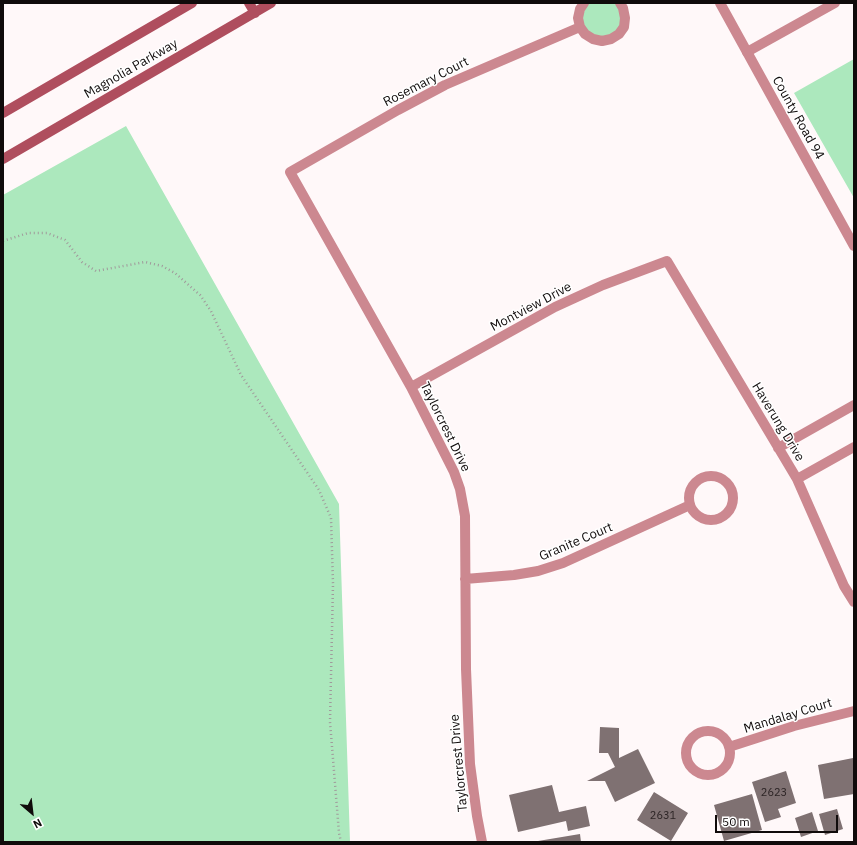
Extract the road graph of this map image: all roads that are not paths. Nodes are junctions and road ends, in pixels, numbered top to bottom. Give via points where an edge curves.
1 (192, 3) edge
2 (249, 3) edge
3 (272, 3) edge
4 (584, 3) edge
5 (620, 3) edge
6 (720, 3) edge
7 (835, 3) edge
8 (255, 13) junction
9 (580, 27) junction
10 (747, 52) junction
11 (3, 113) edge
12 (3, 159) edge
13 (290, 172) joint
14 (854, 246) edge
15 (667, 261) joint
16 (411, 387) junction
17 (854, 405) edge
18 (854, 447) edge
19 (778, 448) junction
20 (797, 479) junction
21 (690, 506) junction
22 (465, 579) junction
23 (854, 602) edge
24 (854, 712) edge
25 (729, 747) junction
26 (482, 842) edge

1 - 11 main road, Magnolia Parkway
2 - 8 main road
3 - 8 main road, Magnolia Parkway
4 - 9 street via 578,18
5 - 9 street via 624,8 624,26 611,39 593,39
6 - 10 street, County Road 94
7 - 10 street
8 - 12 main road, Magnolia Parkway
9 - 13 street, Rosemary Court via 445,85
10 - 14 street, County Road 94
13 - 16 street, Taylorcrest Drive
15 - 16 street, Montview Drive via 603,285 555,307
15 - 19 street, Haverung Drive
16 - 22 street, Taylorcrest Drive via 460,489 465,516
17 - 19 street
18 - 20 street
19 - 20 street, Haverung Drive
20 - 23 street, Haverung Drive via 844,586
21 - 21 street via 694,513 702,518 718,518 726,514 731,507 731,490 720,478 703,477 691,489
21 - 22 street, Granite Court via 563,563 526,573
22 - 26 street, Taylorcrest Drive via 470,764
24 - 25 street, Mandalay Court via 794,726
25 - 25 street via 719,734 703,732 689,742 687,758 697,772 705,775 714,774 727,764 730,756

